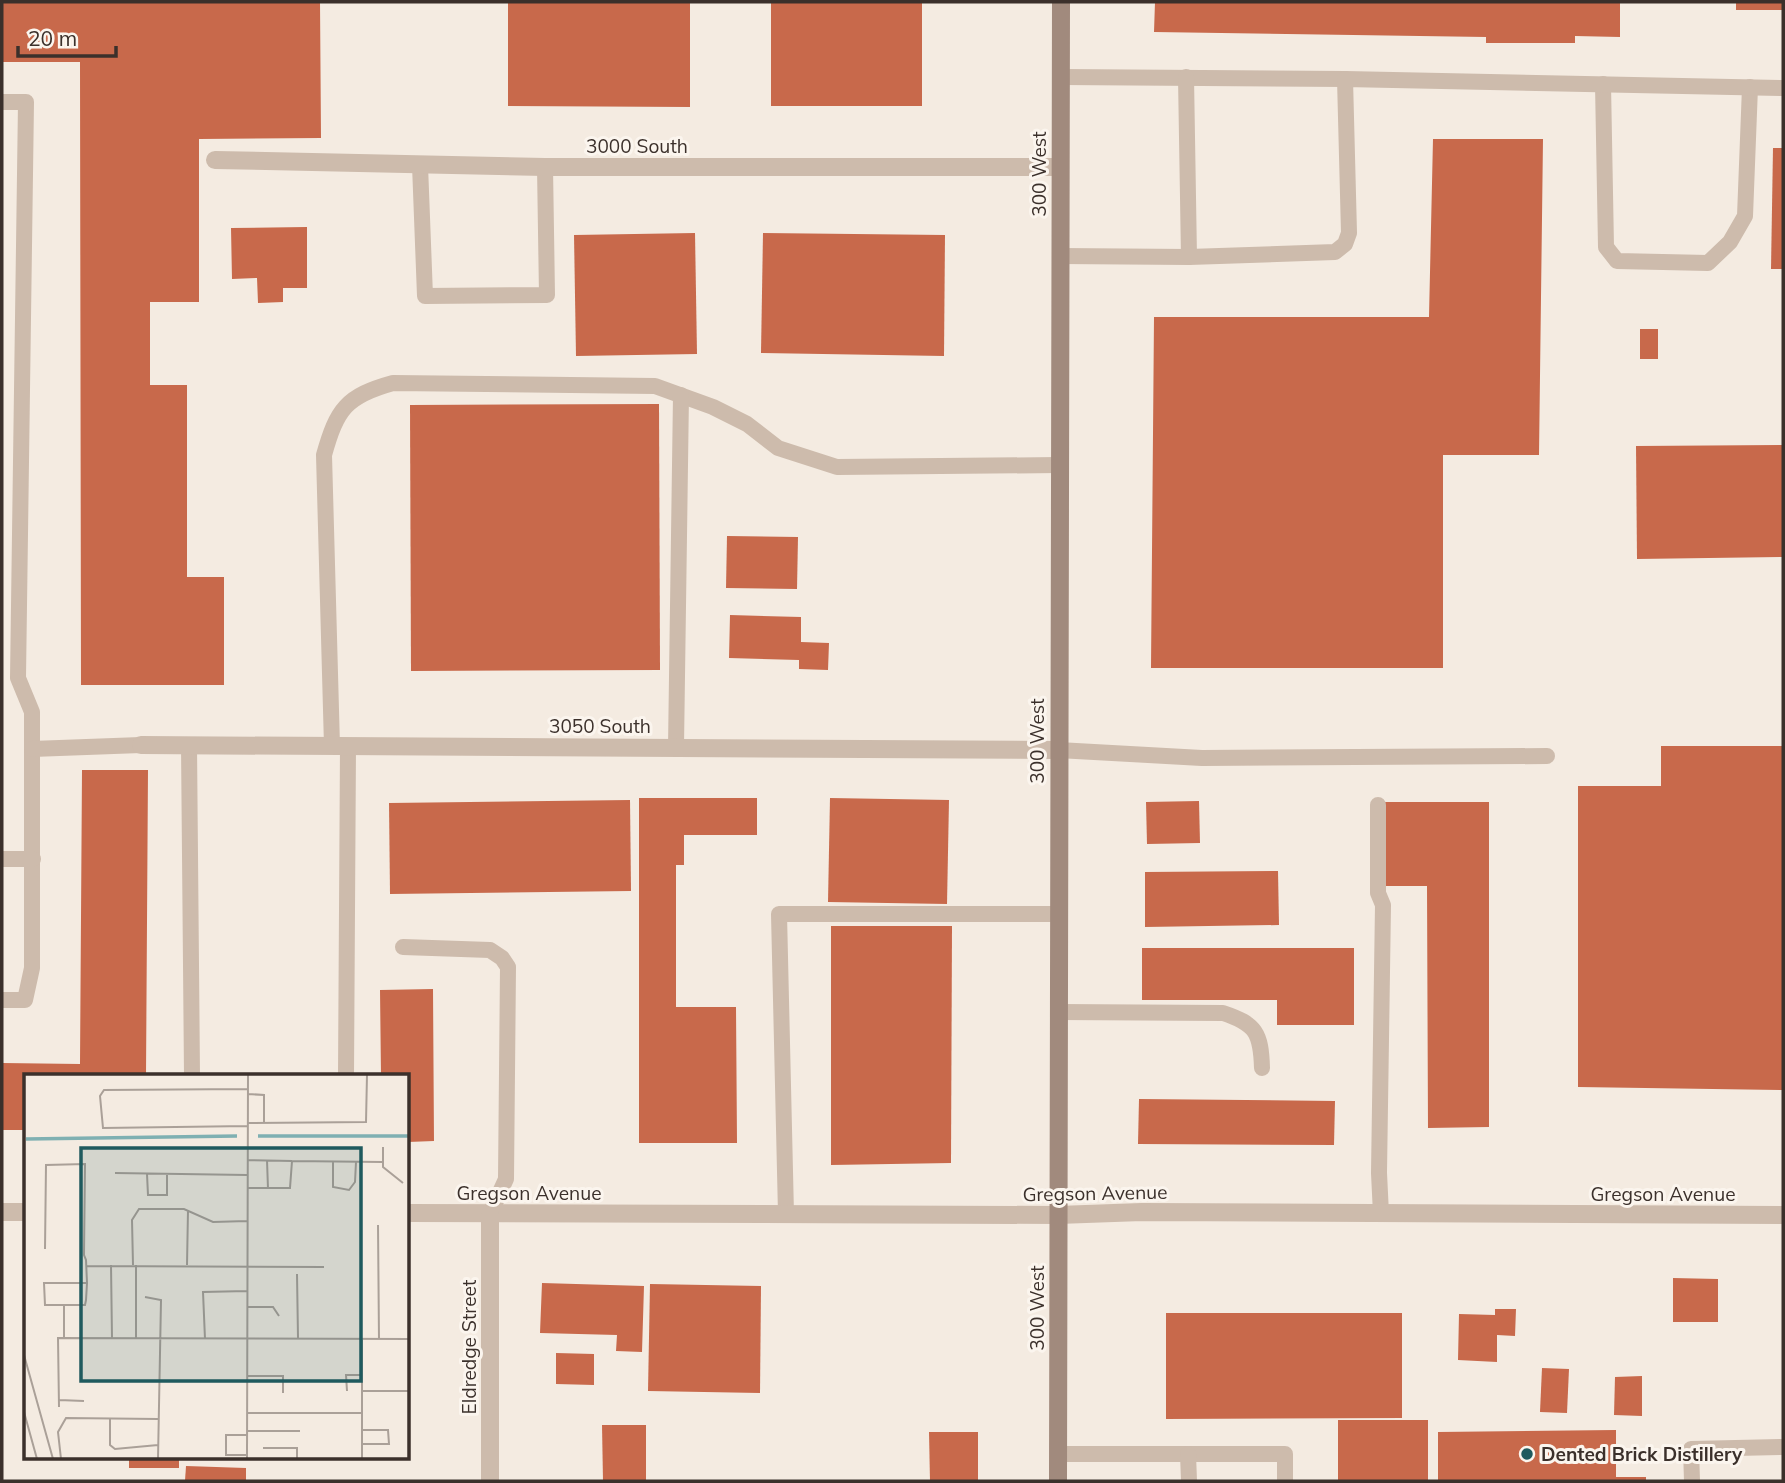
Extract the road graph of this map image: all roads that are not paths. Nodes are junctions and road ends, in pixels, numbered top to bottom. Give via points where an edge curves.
1 (1061, 2) edge
2 (1060, 77) junction
3 (1186, 77) junction
4 (1345, 79) junction
5 (1603, 84) junction
6 (1750, 87) junction
7 (1783, 88) edge
8 (2, 102) edge
9 (215, 160) dead end
10 (420, 164) junction
11 (545, 167) junction
12 (1060, 167) junction
13 (1060, 256) junction
14 (1189, 257) junction
15 (681, 395) junction
16 (1059, 465) junction
17 (141, 745) joint
18 (189, 745) junction
19 (340, 746) junction
20 (676, 747) junction
21 (33, 748) junction
22 (1058, 750) junction
23 (1546, 756) dead end
24 (1378, 805) dead end
25 (2, 859) edge
26 (33, 859) junction
27 (1058, 914) junction
28 (403, 947) dead end
29 (2, 1000) edge
30 (1058, 1012) junction
31 (1262, 1068) dead end
32 (192, 1074) edge
33 (346, 1074) edge
34 (2, 1212) edge
35 (24, 1212) edge
36 (410, 1213) edge
37 (490, 1214) junction
38 (786, 1214) junction
39 (1381, 1214) junction
40 (1058, 1215) junction
41 (1783, 1215) edge
42 (1783, 1447) edge
43 (1058, 1454) junction
44 (1188, 1454) junction
45 (490, 1481) edge
46 (1058, 1481) edge
47 (1189, 1481) edge
48 (1285, 1481) edge
49 (1692, 1481) edge

1 - 2 main road, 300 West
2 - 3 lane
2 - 12 main road, 300 West
3 - 4 lane
3 - 14 lane
4 - 5 lane
4 - 14 lane via 1349,233 1345,244 1335,252
5 - 6 lane
5 - 6 lane via 1606,247 1617,261 1708,263 1730,242 1745,216
6 - 7 lane
8 - 21 lane via 26,102 18,678 32,712
9 - 10 street, 3000 South
10 - 11 street, 3000 South
10 - 11 lane via 425,296 547,295
11 - 12 street, 3000 South
12 - 13 main road, 300 West
13 - 14 lane
13 - 16 main road, 300 West
15 - 16 lane via 747,424 778,448 837,467
15 - 19 lane via 655,386 393,383 349,401 332,428 324,455
15 - 20 lane
16 - 22 main road, 300 West
17 - 18 street, 3050 South
17 - 21 lane
18 - 19 street, 3050 South
18 - 32 lane
19 - 20 street, 3050 South
19 - 33 lane
20 - 22 street, 3050 South
21 - 26 lane
22 - 23 lane via 1202,758
22 - 27 main road, 300 West
24 - 39 lane via 1378,893 1383,905
25 - 26 lane
26 - 29 lane via 32,968 25,1000
27 - 30 main road, 300 West
27 - 38 lane via 779,914
28 - 37 lane via 490,950 508,967 506,1179
30 - 31 lane via 1223,1013 1254,1030 1261,1041
30 - 40 main road, 300 West
34 - 35 street
36 - 37 street, Gregson Avenue
37 - 38 street, Gregson Avenue
37 - 45 street, Eldredge Street
38 - 40 street, Gregson Avenue
39 - 40 street, Gregson Avenue
39 - 41 street, Gregson Avenue
40 - 43 main road, 300 West
42 - 49 lane via 1692,1449
43 - 44 lane
43 - 46 main road, 300 West
44 - 47 lane
44 - 48 lane via 1285,1454

